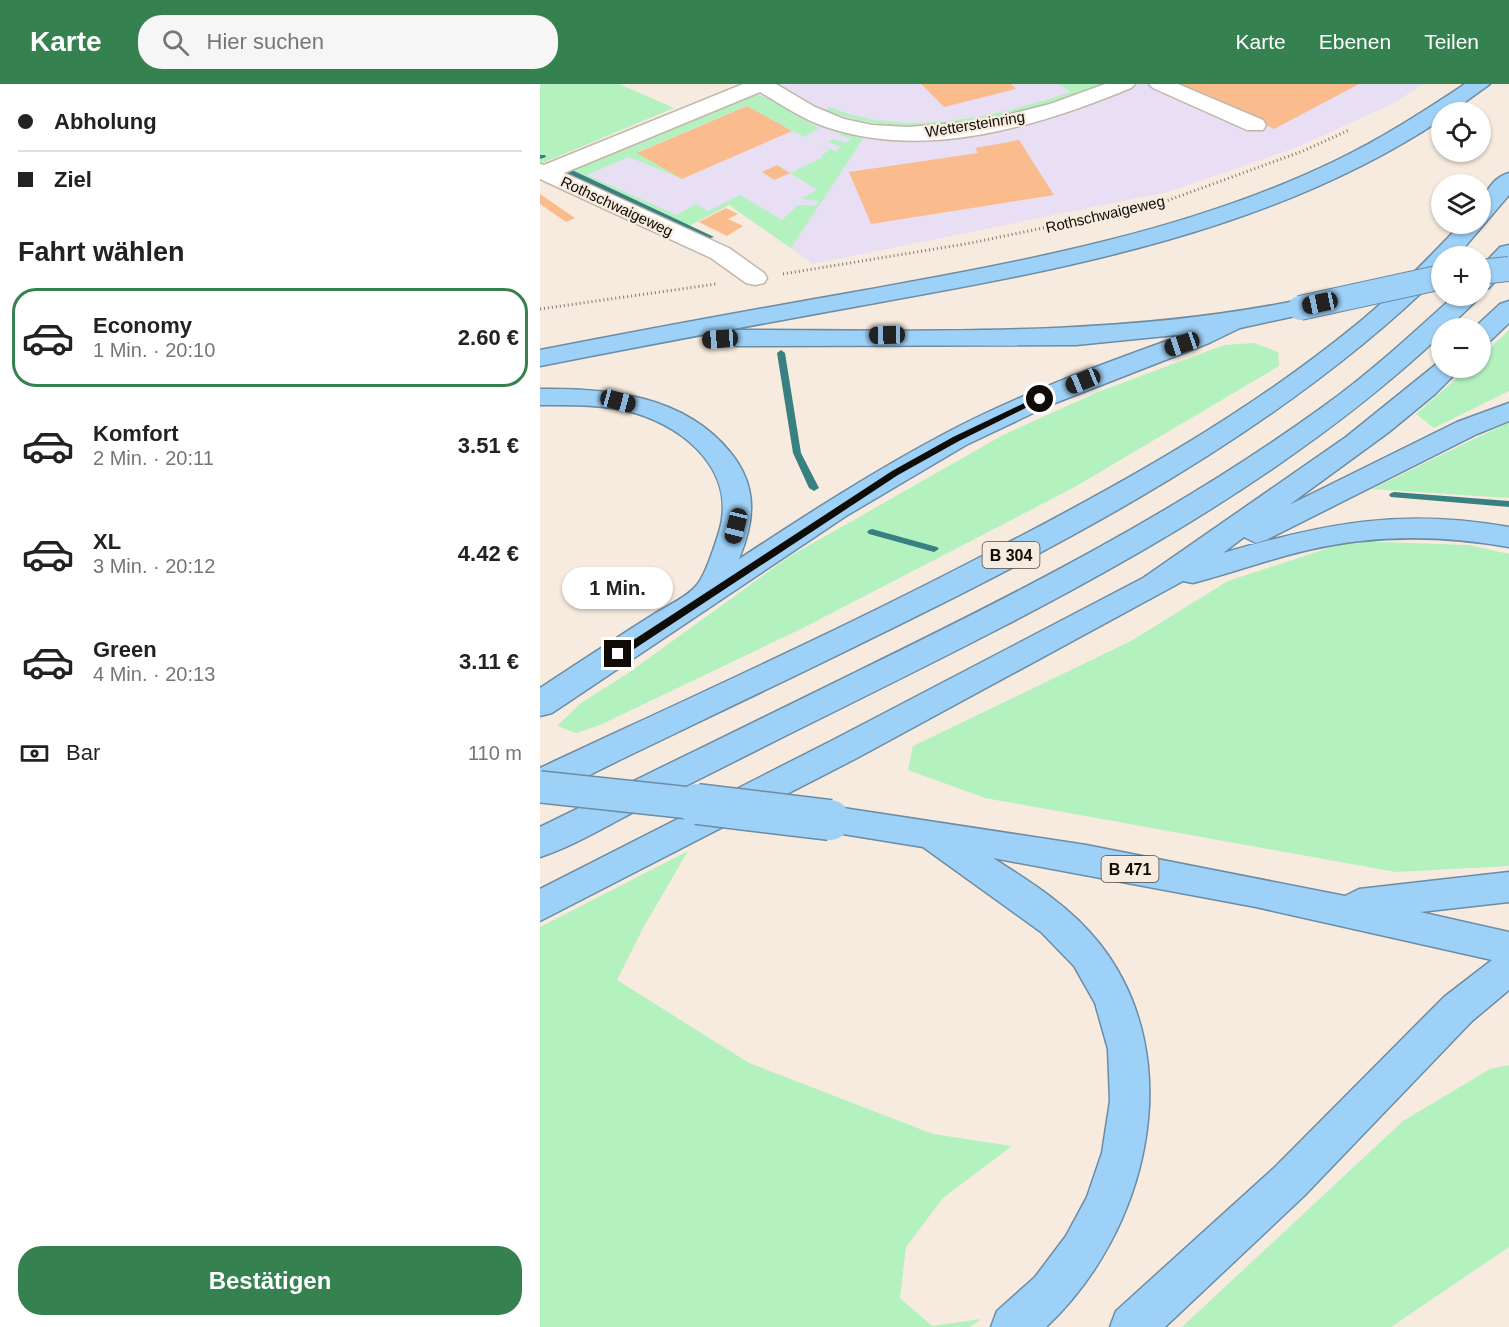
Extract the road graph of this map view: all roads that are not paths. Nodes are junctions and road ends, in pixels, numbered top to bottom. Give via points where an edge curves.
1 (761, 84) edge
2 (1124, 84) edge
3 (1160, 84) edge
4 (1479, 84) edge
5 (1255, 125) dead end
6 (542, 172) edge
7 (1509, 180) edge
8 (1491, 203) edge
9 (1465, 234) edge
10 (1454, 246) edge
11 (1509, 252) edge
12 (1431, 269) edge
13 (1509, 269) edge
14 (1491, 271) edge
15 (1491, 271) edge
16 (755, 278) road end
17 (1431, 279) edge
18 (1457, 306) edge
19 (1509, 309) edge
20 (1232, 322) junction
21 (1491, 326) edge
22 (590, 348) junction
23 (540, 358) edge
24 (1436, 378) edge
25 (540, 397) edge
26 (1509, 411) edge
27 (1509, 537) edge
28 (1194, 561) junction
29 (1154, 585) junction
30 (711, 593) junction
31 (540, 704) edge
32 (540, 785) edge
33 (925, 832) junction
34 (540, 843) edge
35 (1509, 886) edge
36 (540, 906) edge
37 (1335, 907) junction
38 (1509, 948) edge
39 (1509, 968) edge
40 (1013, 1327) edge
41 (1132, 1327) edge

1 - 2 street, Wettersteinring via 839,124 875,132 915,134 1054,111
1 - 6 street
3 - 5 street via 1192,102
4 - 22 highway via 1438,113 1345,167 1183,229 1016,271
6 - 16 street, Rothschwaigeweg via 720,253
7 - 8 highway
9 - 10 highway, B 304
11 - 14 highway
12 - 32 highway, B 304 via 1324,362 1175,463 1003,559
13 - 15 highway, bridge
17 - 20 highway, bridge
18 - 34 highway, B 304 via 1342,405 1272,455 1165,522 936,647
19 - 21 highway
20 - 22 highway via 1076,337 742,337
20 - 30 highway via 1040,399 956,439 836,509
22 - 23 highway
24 - 28 highway via 1348,452
25 - 30 highway via 583,397 654,410 706,440 720,456 734,478 738,501 730,549 716,572
26 - 28 highway
27 - 29 highway via 1441,527 1385,526 1258,552
28 - 29 highway
29 - 36 highway
30 - 31 highway
32 - 33 highway, B 471, bridge
33 - 37 highway, B 471
33 - 40 highway via 1028,898 1087,955 1109,988 1123,1024 1129,1058 1127,1132 1120,1168 1099,1223 1036,1310
35 - 37 highway
37 - 38 highway, B 471
39 - 41 highway via 1458,1009 1288,1182

